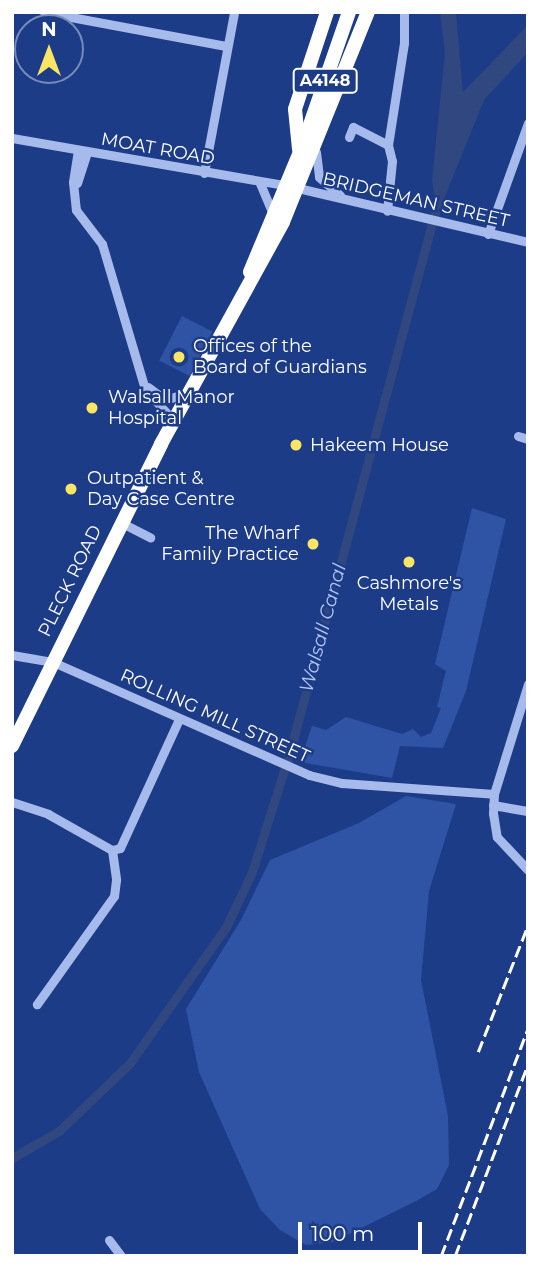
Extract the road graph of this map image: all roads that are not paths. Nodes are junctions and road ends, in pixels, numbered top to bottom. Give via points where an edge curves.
1 (44, 12) edge
2 (234, 12) edge
3 (327, 12) edge
4 (368, 12) edge
5 (404, 12) edge
6 (348, 14) edge
7 (226, 46) junction
8 (355, 51) junction
9 (528, 123) edge
10 (349, 137) dead end
11 (12, 138) edge
12 (318, 140) junction
13 (388, 145) junction
14 (524, 145) edge
15 (299, 149) junction
16 (82, 151) junction
17 (204, 173) junction
18 (259, 181) junction
19 (291, 188) junction
20 (347, 199) junction
21 (387, 211) junction
22 (273, 214) junction
23 (488, 234) junction
24 (528, 243) edge
25 (245, 287) junction
26 (145, 383) junction
27 (187, 393) junction
28 (173, 420) junction
29 (120, 522) junction
30 (150, 537) dead end
31 (12, 656) edge
32 (52, 662) junction
33 (528, 684) edge
34 (178, 719) junction
35 (12, 746) edge
36 (494, 794) junction
37 (12, 802) edge
38 (493, 805) junction
39 (528, 811) edge
40 (112, 850) junction
41 (528, 870) edge
42 (37, 1004) dead end
43 (109, 1240) dead end
44 (121, 1256) edge

1 - 7 street
2 - 7 street
3 - 15 highway, PLECK ROAD / A4148 via 295,109
4 - 8 highway, PLECK ROAD / A4148
5 - 13 street via 404,43
6 - 8 highway, PLECK ROAD / A4148
6 - 15 highway, PLECK ROAD / A4148
7 - 17 street
8 - 12 highway, PLECK ROAD / A4148
9 - 14 street
10 - 13 street via 353,127
11 - 16 street, MOAT ROAD
12 - 19 highway, PLECK ROAD / A4148
12 - 20 street via 315,162 319,177
13 - 21 street via 392,161
14 - 23 street
15 - 19 highway, PLECK ROAD / A4148
16 - 17 street, MOAT ROAD
16 - 26 street via 76,210 102,244
17 - 18 street, MOAT ROAD
18 - 19 street, MOAT ROAD
18 - 22 street
19 - 20 street, BRIDGEMAN STREET
19 - 22 highway, PLECK ROAD / A4148
19 - 25 highway, PLECK ROAD / A4148
20 - 21 street, BRIDGEMAN STREET
21 - 23 street, BRIDGEMAN STREET
22 - 25 highway, PLECK ROAD / A4148
23 - 24 street, BRIDGEMAN STREET
25 - 27 highway, PLECK ROAD / A4148
26 - 27 street via 165,400
26 - 28 street via 153,402
27 - 28 highway, PLECK ROAD / A4148
28 - 29 highway, PLECK ROAD / A4148
29 - 30 street
29 - 32 highway, PLECK ROAD / A4148
31 - 32 street, ROLLING MILL STREET
32 - 34 street, ROLLING MILL STREET
32 - 35 highway, PLECK ROAD / A4148
33 - 36 street
34 - 36 street, ROLLING MILL STREET via 299,772 342,783
34 - 40 street via 120,848
36 - 38 street
37 - 40 street via 48,814
38 - 39 street
38 - 41 street via 497,836
40 - 42 street via 114,896
43 - 44 street

